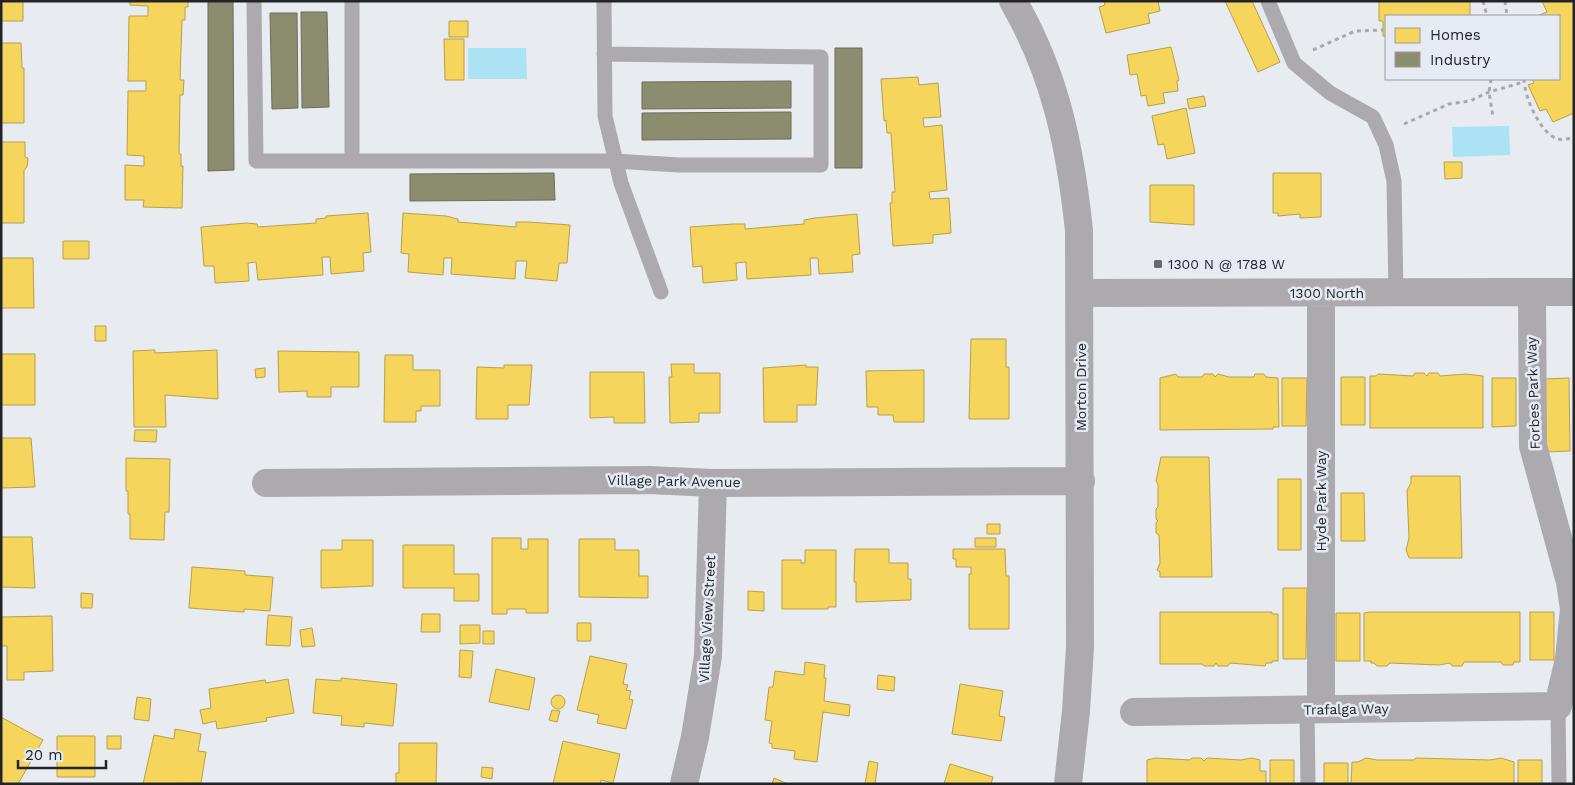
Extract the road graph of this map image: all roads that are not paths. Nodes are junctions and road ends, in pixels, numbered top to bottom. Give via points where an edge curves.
1 (254, 1) edge
2 (352, 1) edge
3 (604, 1) edge
4 (1013, 1) edge
5 (1268, 1) edge
6 (604, 54) junction
7 (352, 160) junction
8 (614, 161) junction
9 (661, 292) dead end
10 (1081, 292) junction
11 (1321, 292) junction
12 (1396, 292) junction
13 (1532, 292) junction
14 (1574, 292) edge
15 (1081, 481) junction
16 (266, 483) dead end
17 (713, 483) junction
18 (1574, 609) edge
19 (1573, 640) edge
20 (1558, 706) junction
21 (1314, 709) junction
22 (1134, 712) dead end
23 (684, 784) edge
24 (1068, 784) edge
25 (1308, 784) edge
26 (1559, 784) edge

1 - 7 lane via 256,161
2 - 7 lane
3 - 6 lane
4 - 10 street, Morton Drive via 1041,56 1061,117 1072,167
5 - 12 lane via 1294,63 1330,93 1373,116 1386,145 1394,180
6 - 8 lane via 605,116
6 - 8 lane via 821,57 821,164
7 - 8 lane
8 - 9 lane
10 - 11 street, 1300 North
10 - 15 street, Morton Drive
11 - 12 street, 1300 North
11 - 21 street, Hyde Park Way
12 - 13 street, 1300 North
13 - 14 street, 1300 North
13 - 18 street, Forbes Park Way via 1533,446 1570,582
15 - 17 street, Village Park Avenue
15 - 24 street, Morton Drive via 1080,648
16 - 17 street, Village Park Avenue via 648,480
17 - 23 street, Village View Street via 708,656
18 - 19 street, Forbes Park Way
19 - 20 street, Forbes Park Way
20 - 21 street, Trafalga Way
20 - 26 lane
21 - 22 street, Trafalga Way
21 - 25 lane

